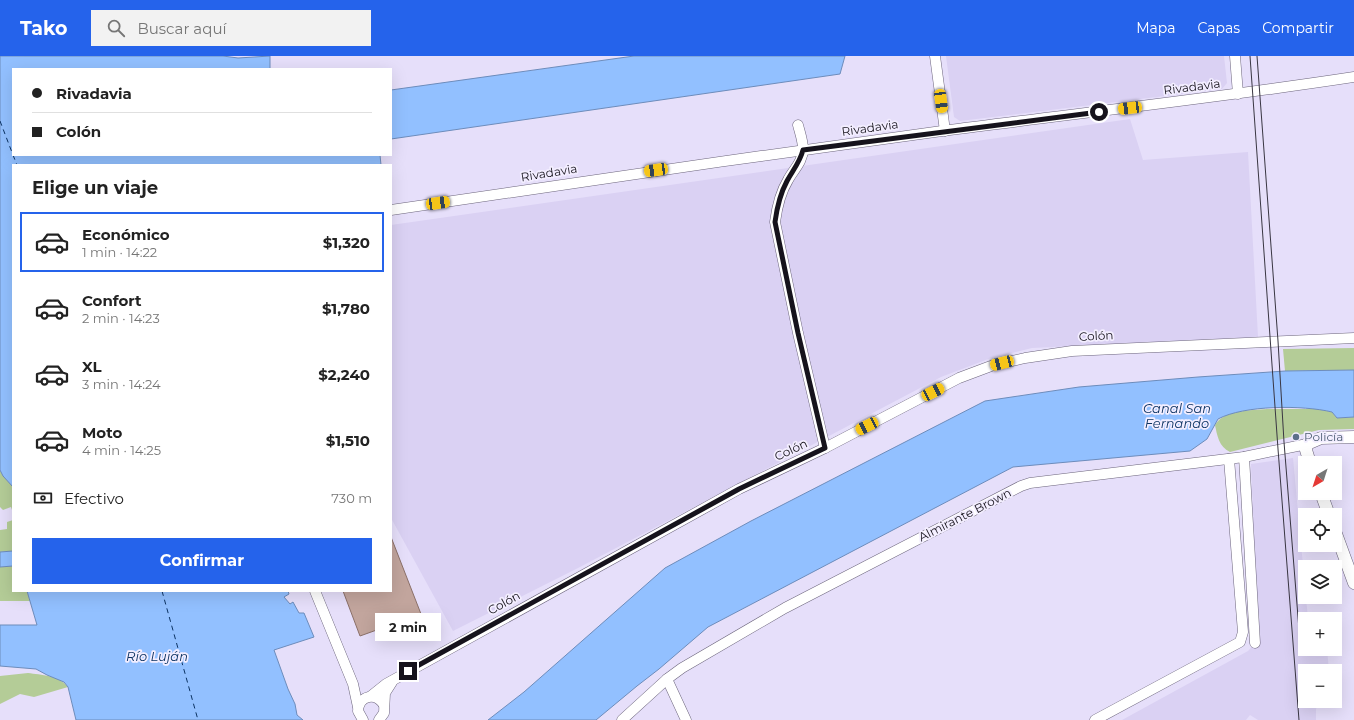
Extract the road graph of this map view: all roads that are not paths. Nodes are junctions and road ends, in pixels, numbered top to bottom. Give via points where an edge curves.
1 (935, 56) edge
2 (1235, 56) edge
3 (1354, 76) edge
4 (1238, 94) junction
5 (798, 125) dead end
6 (945, 131) junction
7 (803, 150) junction
8 (392, 210) edge
9 (1354, 338) edge
10 (1354, 437) edge
11 (1307, 444) junction
12 (825, 448) junction
13 (1308, 456) edge
14 (1244, 457) junction
15 (1229, 459) junction
16 (1342, 550) edge
17 (1354, 582) edge
18 (316, 592) edge
19 (1255, 642) dead end
20 (394, 679) junction
21 (667, 679) junction
22 (353, 684) junction
23 (370, 696) junction
24 (384, 705) junction
25 (358, 707) junction
26 (363, 720) edge
27 (379, 720) edge
28 (622, 720) edge
29 (686, 720) edge
30 (1095, 720) edge

1 - 6 street
2 - 4 street
3 - 4 street, Rivadavia
4 - 6 street, Rivadavia
5 - 7 street
6 - 7 street, Rivadavia
7 - 8 street, Rivadavia
7 - 12 street via 800,161 780,196 775,222
9 - 12 street, Colón via 1072,351 1025,358 991,366 959,378
10 - 11 street, Almirante Brown via 1321,438
11 - 13 street
11 - 14 street, Almirante Brown
12 - 20 street, Colón via 739,489
14 - 15 street, Almirante Brown
14 - 19 street
15 - 21 street, Almirante Brown via 1021,486 785,608
15 - 30 street via 1243,632 1240,642
16 - 17 street
18 - 22 street
20 - 23 street, Colón
20 - 24 street via 387,688
21 - 28 street, Almirante Brown
21 - 29 street
22 - 23 street
22 - 25 street
23 - 24 street via 379,699
23 - 25 street, Colón via 361,701
24 - 27 street via 384,713
25 - 26 street

